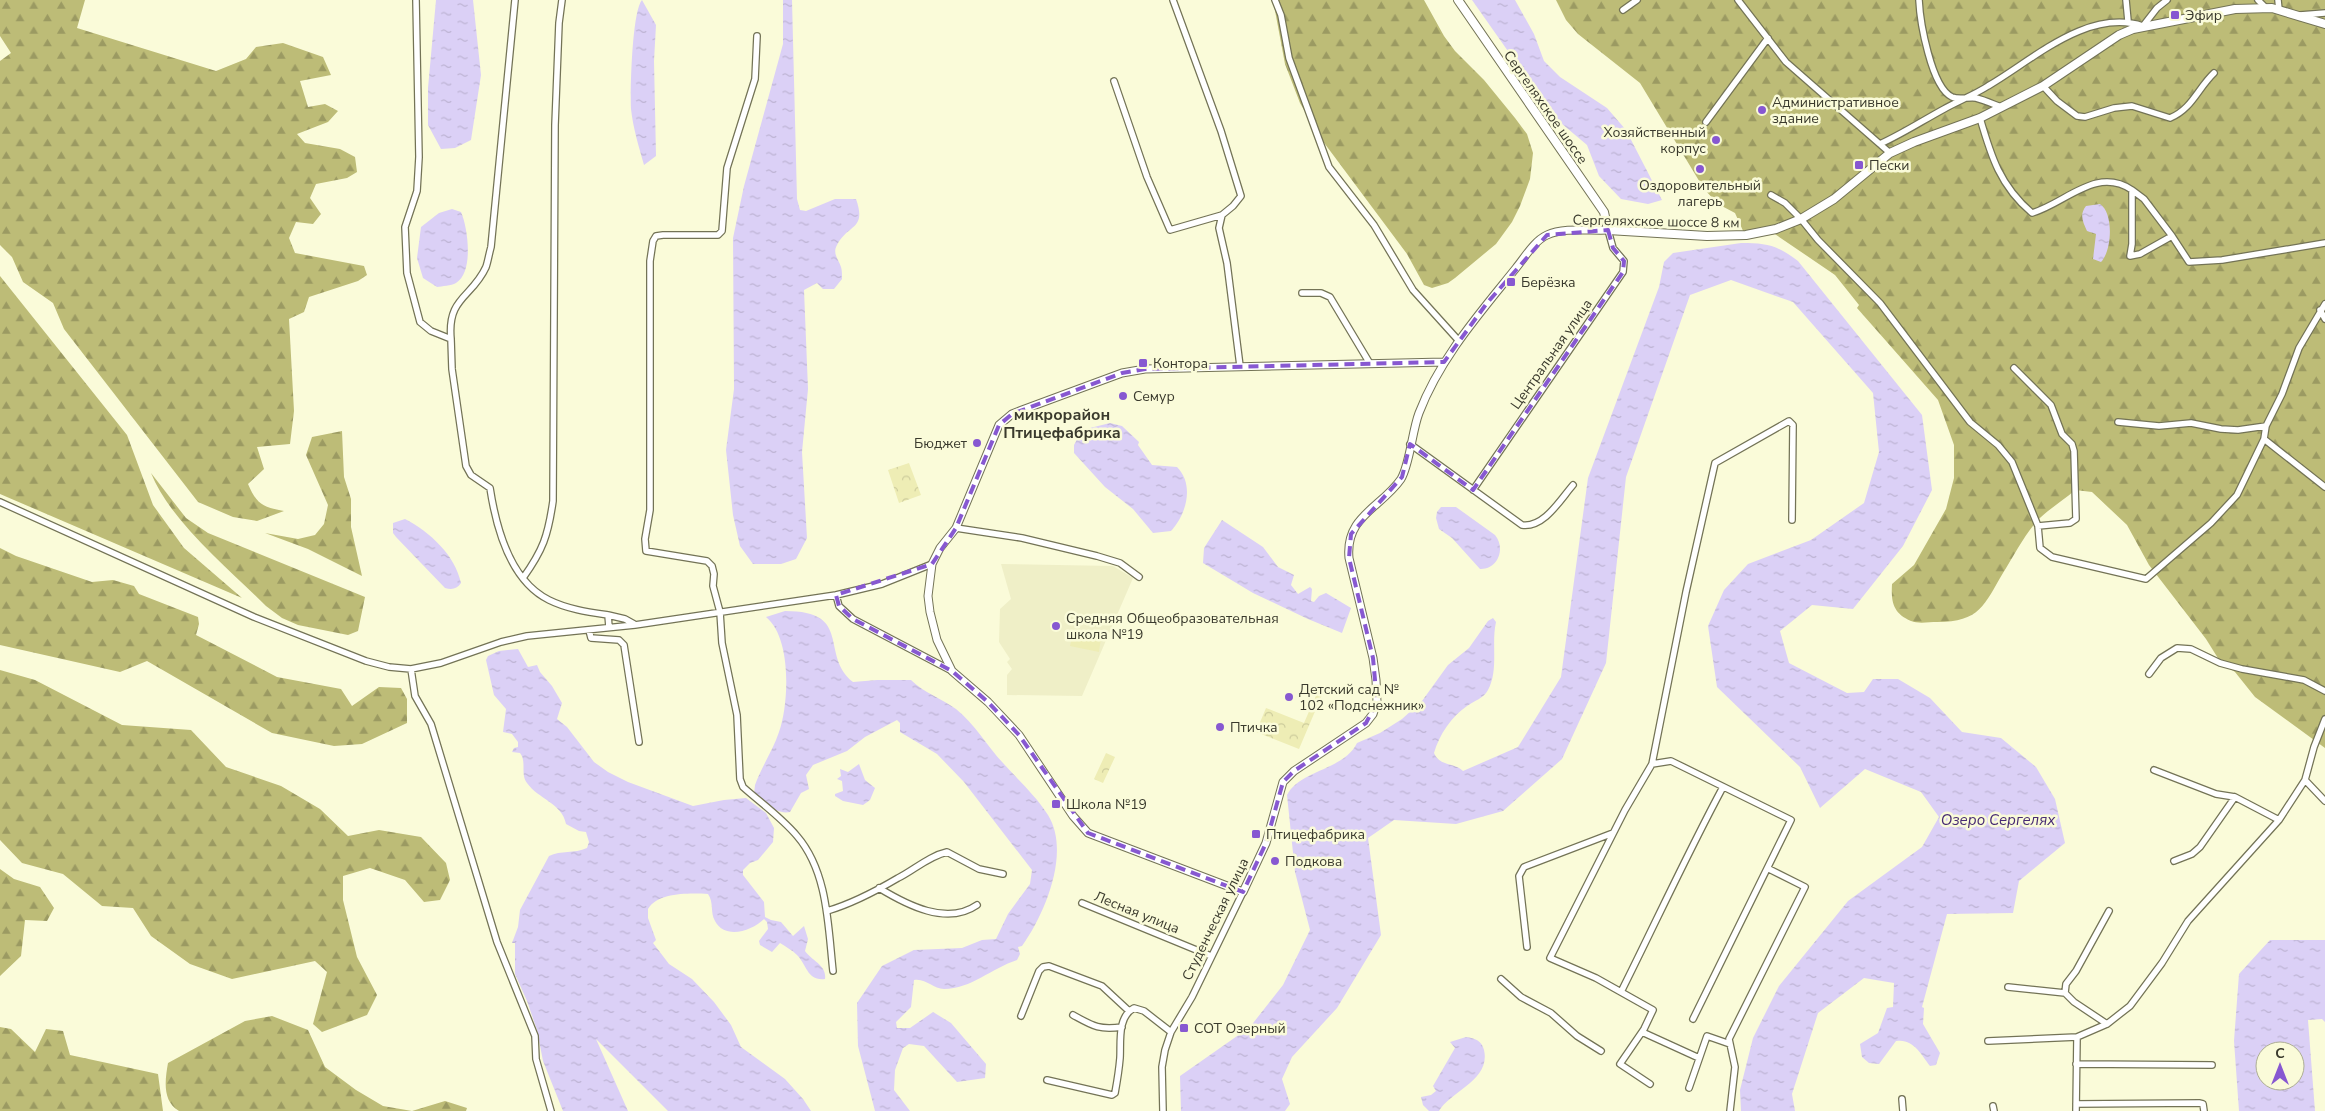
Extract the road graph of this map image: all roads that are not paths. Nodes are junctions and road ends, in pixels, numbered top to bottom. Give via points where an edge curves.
1 (416, 0) edge
2 (515, 0) edge
3 (562, 0) edge
4 (1173, 0) edge
5 (1276, 0) edge
6 (1458, 0) edge
7 (1637, 0) edge
8 (1738, 0) edge
9 (1920, 0) edge
10 (2126, 0) edge
11 (2167, 0) edge
12 (2258, 0) edge
13 (2278, 0) edge
14 (2266, 8) junction
15 (1623, 10) dead end
16 (2279, 10) junction
17 (2325, 13) edge
18 (2298, 15) junction
19 (2128, 21) junction
20 (2325, 24) edge
21 (2143, 26) junction
22 (757, 36) dead end
23 (1768, 38) junction
24 (2214, 73) dead end
25 (1114, 81) dead end
26 (2043, 86) junction
27 (1964, 98) junction
28 (2001, 107) junction
29 (1980, 118) junction
30 (1706, 122) dead end
31 (1880, 144) junction
32 (1890, 153) junction
33 (2132, 190) junction
34 (1771, 195) dead end
35 (1222, 215) junction
36 (1801, 219) junction
37 (1608, 230) junction
38 (2172, 236) junction
39 (2325, 243) edge
40 (1302, 293) dead end
41 (2325, 304) edge
42 (2320, 310) junction
43 (2325, 319) edge
44 (451, 338) junction
45 (1459, 341) junction
46 (1369, 362) junction
47 (1444, 362) junction
48 (1240, 366) junction
49 (2014, 368) dead end
50 (2118, 422) dead end
51 (2266, 426) junction
52 (2264, 439) junction
53 (1410, 444) junction
54 (1572, 485) dead end
55 (2325, 487) edge
56 (1473, 490) junction
57 (0, 502) edge
58 (1792, 520) dead end
59 (2038, 526) junction
60 (956, 528) junction
61 (932, 564) junction
62 (1139, 577) dead end
63 (523, 578) junction
64 (836, 595) junction
65 (720, 612) junction
66 (608, 615) junction
67 (635, 625) junction
68 (610, 627) junction
69 (590, 630) junction
70 (411, 669) junction
71 (952, 671) junction
72 (2149, 674) dead end
73 (2325, 691) edge
74 (2325, 719) edge
75 (639, 742) dead end
76 (1652, 764) junction
77 (2154, 770) dead end
78 (2306, 780) junction
79 (1723, 787) junction
80 (2235, 797) junction
81 (2325, 800) edge
82 (2279, 820) junction
83 (1613, 833) junction
84 (2174, 861) dead end
85 (1769, 869) junction
86 (1003, 874) dead end
87 (879, 888) junction
88 (1243, 892) junction
89 (1082, 903) dead end
90 (977, 905) dead end
91 (2109, 910) dead end
92 (826, 912) junction
93 (1527, 947) dead end
94 (1211, 956) junction
95 (833, 971) dead end
96 (1501, 979) dead end
97 (2008, 987) dead end
98 (1621, 992) junction
99 (2065, 993) junction
100 (1129, 1011) junction
101 (1073, 1015) dead end
102 (1021, 1016) dead end
103 (1693, 1019) dead end
104 (2108, 1024) junction
105 (1122, 1027) junction
106 (1171, 1032) junction
107 (1642, 1032) junction
108 (2077, 1037) junction
109 (1988, 1041) dead end
110 (1730, 1044) junction
111 (1601, 1051) dead end
112 (1699, 1058) junction
113 (2076, 1064) junction
114 (2212, 1064) dead end
115 (1047, 1080) dead end
116 (1650, 1084) dead end
117 (1689, 1088) dead end
118 (1902, 1099) dead end
119 (2076, 1104) junction
120 (551, 1111) edge
121 (1163, 1111) edge
122 (1730, 1111) edge
123 (1903, 1111) edge
124 (2076, 1111) edge
125 (2204, 1111) edge

1 - 44 street via 419,157 417,191 405,227 407,272 420,322 431,332
2 - 44 street via 491,248 486,267 452,312
3 - 63 street via 555,125 553,501 549,532 539,555
4 - 35 street via 1221,130 1241,196
5 - 45 street via 1282,15 1289,58 1330,167 1379,233 1413,290
6 - 37 main road, Сергеляхское шоссе via 1604,212
7 - 15 street
8 - 23 street
9 - 27 street via 1922,29 1935,72 1948,94
10 - 19 street
11 - 21 street
12 - 14 street
13 - 16 street
14 - 16 main road
14 - 21 main road, Сергеляхское шоссе 8 км via 2235,9
16 - 18 main road
17 - 18 street
18 - 20 main road
19 - 21 street
19 - 27 street via 2089,27 2071,35
21 - 26 main road, Сергеляхское шоссе 8 км via 2119,35
22 - 65 street via 755,79 728,168 722,231 711,236 656,236 650,261 650,510 646,552 707,561 712,566
23 - 30 street
23 - 31 street via 1786,62
24 - 26 street via 2187,108 2170,118 2132,106 2086,117 2077,116
25 - 35 street via 1147,178 1170,230
26 - 28 main road, Сергеляхское шоссе 8 км
27 - 28 street
27 - 31 street
28 - 29 main road, Сергеляхское шоссе 8 км
29 - 32 main road, Сергеляхское шоссе 8 км
29 - 33 street via 1999,175 2032,213 2100,181 2124,184
31 - 32 street
32 - 36 main road, Сергеляхское шоссе 8 км via 1834,199
33 - 38 street via 2144,199
33 - 38 street via 2130,256
34 - 36 street
35 - 48 street via 1220,228
36 - 37 main road, Сергеляхское шоссе 8 км via 1776,229 1746,235
36 - 59 street via 1880,303 1970,422 1998,444 2012,462
37 - 45 street, Сергеляхское шоссе 8 км via 1562,231 1547,235 1535,244
37 - 56 street, Центральная улица via 1613,248 1624,261 1623,272
38 - 39 street via 2189,262 2222,260
40 - 46 street via 1330,297
41 - 42 street
42 - 43 street
42 - 51 street via 2299,348
44 - 63 street via 452,369 466,466 471,475 490,488 498,526 514,566
45 - 47 street, Сергеляхское шоссе 8 км
46 - 47 street
46 - 48 street
47 - 53 street, Студенческая улица via 1419,413
48 - 60 street via 1145,369 1122,374 1012,414 999,425
49 - 59 street via 2051,404 2062,434 2074,451 2076,519 2070,523
50 - 51 street via 2159,426 2191,423 2221,430
51 - 52 street
52 - 55 street
52 - 59 street via 2236,495 2210,523 2146,579 2052,557 2040,548
53 - 56 street
53 - 88 street, Студенческая улица via 1402,477 1360,519 1350,534 1348,546 1373,658 1377,702 1373,714 1366,723 1294,771 1283,782 1266,843
54 - 56 street via 1544,518 1528,526
57 - 70 street via 254,618 366,661
58 - 76 street via 1793,425 1789,421 1715,463
60 - 61 street
60 - 62 street via 1014,536 1097,556 1120,563
61 - 64 street via 882,584
61 - 71 street via 928,596 930,612 940,648
63 - 66 street via 555,603
64 - 65 street
64 - 71 street via 839,606 853,619
65 - 67 street
65 - 92 street via 722,643 737,714 740,779 743,787 784,822 809,852 818,872
66 - 67 street
66 - 68 street
67 - 68 street
68 - 69 street
69 - 70 street via 527,636
69 - 75 street via 591,638 619,640 624,645
70 - 120 street via 415,696 431,724 497,942 535,1036 536,1059
71 - 88 street via 1019,735 1088,833
72 - 73 street via 2161,658 2177,648 2191,649 2220,663 2304,680
74 - 78 street
76 - 79 street via 1671,760
76 - 83 street
77 - 80 street via 2216,794
78 - 81 street
78 - 82 street
79 - 85 street via 1792,820
79 - 98 street
80 - 82 street
80 - 84 street via 2200,847
82 - 104 street via 2188,921 2130,1006
83 - 93 street via 1524,867 1518,876
83 - 98 street via 1550,958
85 - 103 street
85 - 110 street via 1805,888 1728,1039
86 - 87 street via 979,869 946,852
87 - 90 street via 925,910 947,915 965,913
87 - 92 street
88 - 94 street, Студенческая улица
89 - 94 street, Лесная улица
91 - 99 street via 2066,984
92 - 95 street
94 - 106 street, Студенческая улица
96 - 111 street via 1521,997 1551,1013 1577,1036
97 - 99 street
98 - 107 street via 1652,1010
99 - 104 street
100 - 102 street via 1102,986 1049,966 1039,971
100 - 105 street
100 - 106 street via 1134,1008 1144,1011
101 - 105 street via 1096,1028
104 - 108 street
105 - 115 street via 1115,1093 1109,1095
106 - 121 street, Студенческая улица via 1162,1067
107 - 112 street
107 - 116 street via 1620,1064
108 - 109 street
108 - 113 street
110 - 112 street via 1707,1036
110 - 122 street via 1735,1066
112 - 117 street
113 - 114 street
113 - 119 street
118 - 123 street
119 - 124 street
119 - 125 street via 2199,1103 2203,1104

